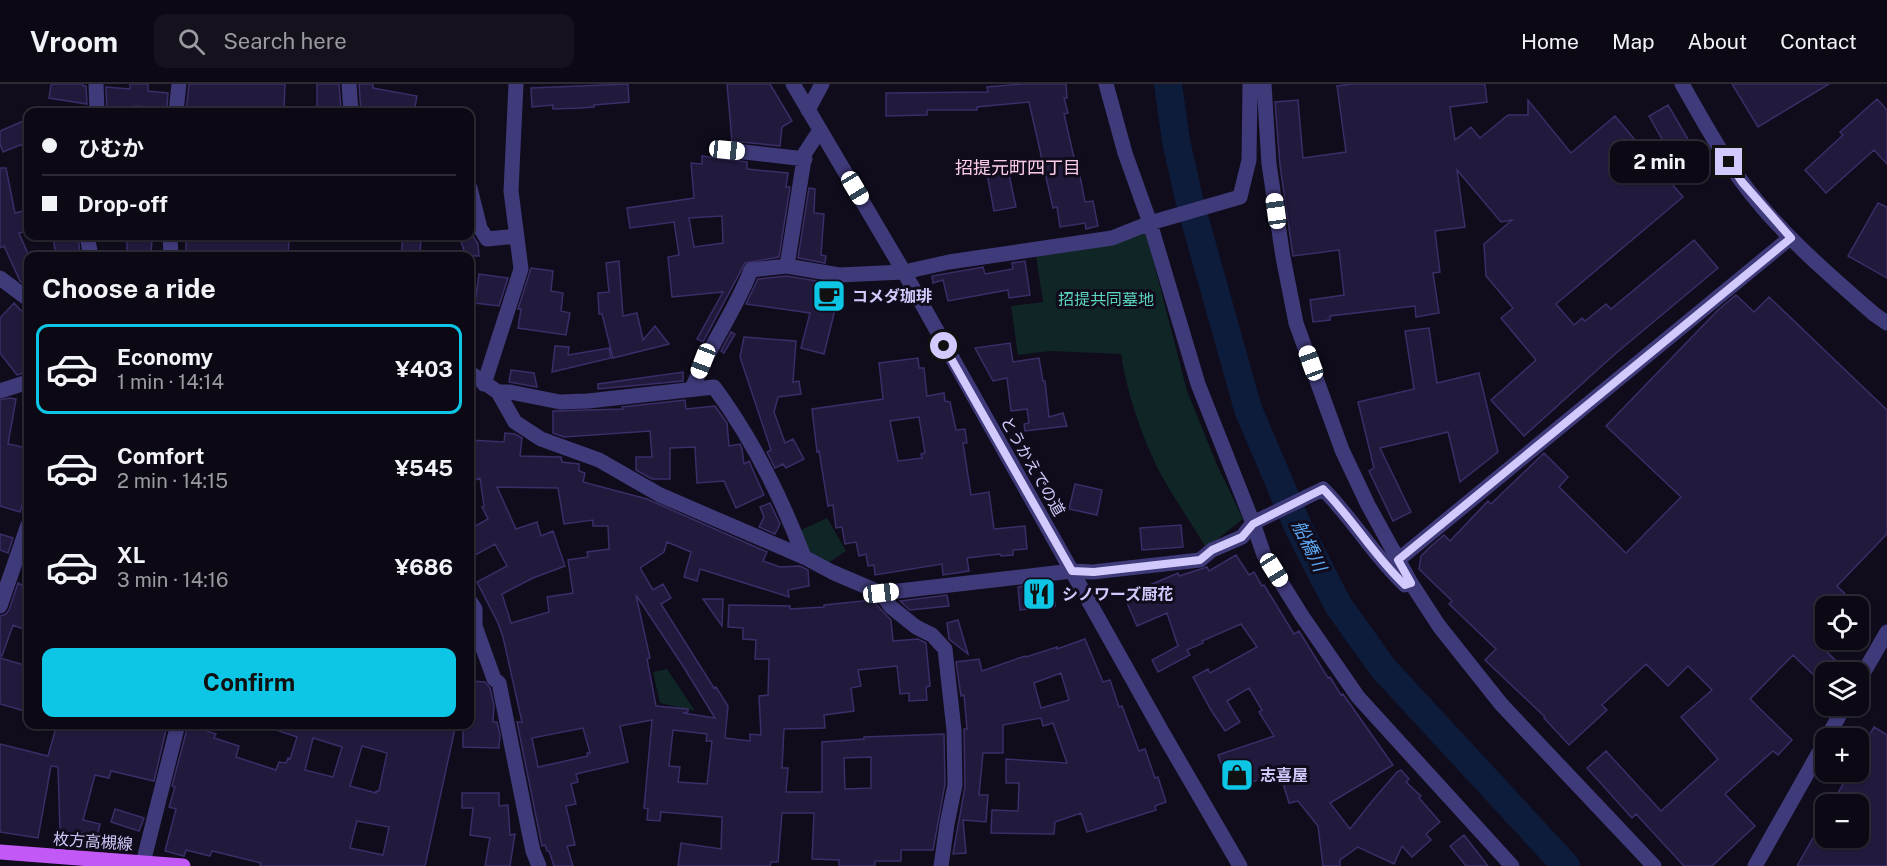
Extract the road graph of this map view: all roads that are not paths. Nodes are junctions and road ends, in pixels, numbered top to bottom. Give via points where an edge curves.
1 (96, 84) edge
2 (179, 84) edge
3 (349, 84) edge
4 (516, 84) edge
5 (794, 84) edge
6 (822, 84) edge
7 (1106, 84) edge
8 (1250, 84) edge
9 (1264, 84) edge
10 (1682, 84) edge
11 (97, 108) edge
12 (176, 108) edge
13 (351, 108) edge
14 (808, 110) junction
15 (820, 130) junction
16 (727, 150) dead end
17 (805, 159) junction
18 (474, 204) edge
19 (1154, 223) junction
20 (518, 236) junction
21 (1791, 238) junction
22 (787, 266) junction
23 (904, 272) junction
24 (0, 278) edge
25 (24, 296) edge
26 (1887, 323) edge
27 (474, 376) edge
28 (24, 383) edge
29 (484, 384) junction
30 (692, 389) junction
31 (0, 391) edge
32 (498, 392) junction
33 (1257, 522) junction
34 (24, 537) edge
35 (804, 557) junction
36 (1398, 560) junction
37 (1072, 571) junction
38 (1411, 583) junction
39 (881, 593) junction
40 (0, 606) edge
41 (474, 607) edge
42 (1887, 632) edge
43 (1869, 663) edge
44 (177, 729) edge
45 (1815, 759) edge
46 (0, 852) edge
47 (143, 863) junction
48 (183, 866) edge
49 (540, 866) edge
50 (941, 866) edge
51 (1240, 866) edge
52 (1512, 866) edge
53 (1654, 866) edge
54 (1755, 866) edge

1 - 11 street
2 - 12 street
3 - 13 street
4 - 20 street via 511,191
5 - 14 street, とうかえでの道
6 - 14 street
7 - 19 street via 1125,153
8 - 19 street via 1249,160 1240,197
9 - 36 street via 1269,164 1296,323 1342,450
10 - 21 street via 1742,182
14 - 15 street, とうかえでの道
15 - 17 street
15 - 23 street, とうかえでの道
16 - 17 street
17 - 22 street
18 - 20 street via 487,239
19 - 23 street via 1112,238
19 - 33 street via 1198,384
20 - 29 street via 521,270
21 - 26 street
21 - 36 street
22 - 23 street via 839,275
22 - 30 street via 751,270
23 - 37 street, とうかえでの道
24 - 25 street
27 - 29 street
28 - 31 street
29 - 32 street
30 - 32 street via 560,402
30 - 35 street via 714,387 727,405 753,449
32 - 35 street via 515,422 541,439 599,460 660,495
33 - 37 street via 1242,537 1212,550 1200,560
33 - 38 street via 1323,489 1388,569 1405,585
33 - 52 street via 1264,555 1358,697
34 - 40 street
35 - 39 street
36 - 38 street
37 - 39 street
37 - 51 street, とうかえでの道
38 - 53 street via 1439,627 1500,704
39 - 50 street via 891,607 932,635 945,649 955,784
41 - 49 street via 475,626 494,679 499,683 525,817
42 - 43 street
44 - 47 street
45 - 54 street
46 - 47 main road, 枚方高槻線
47 - 48 main road, 枚方高槻線

